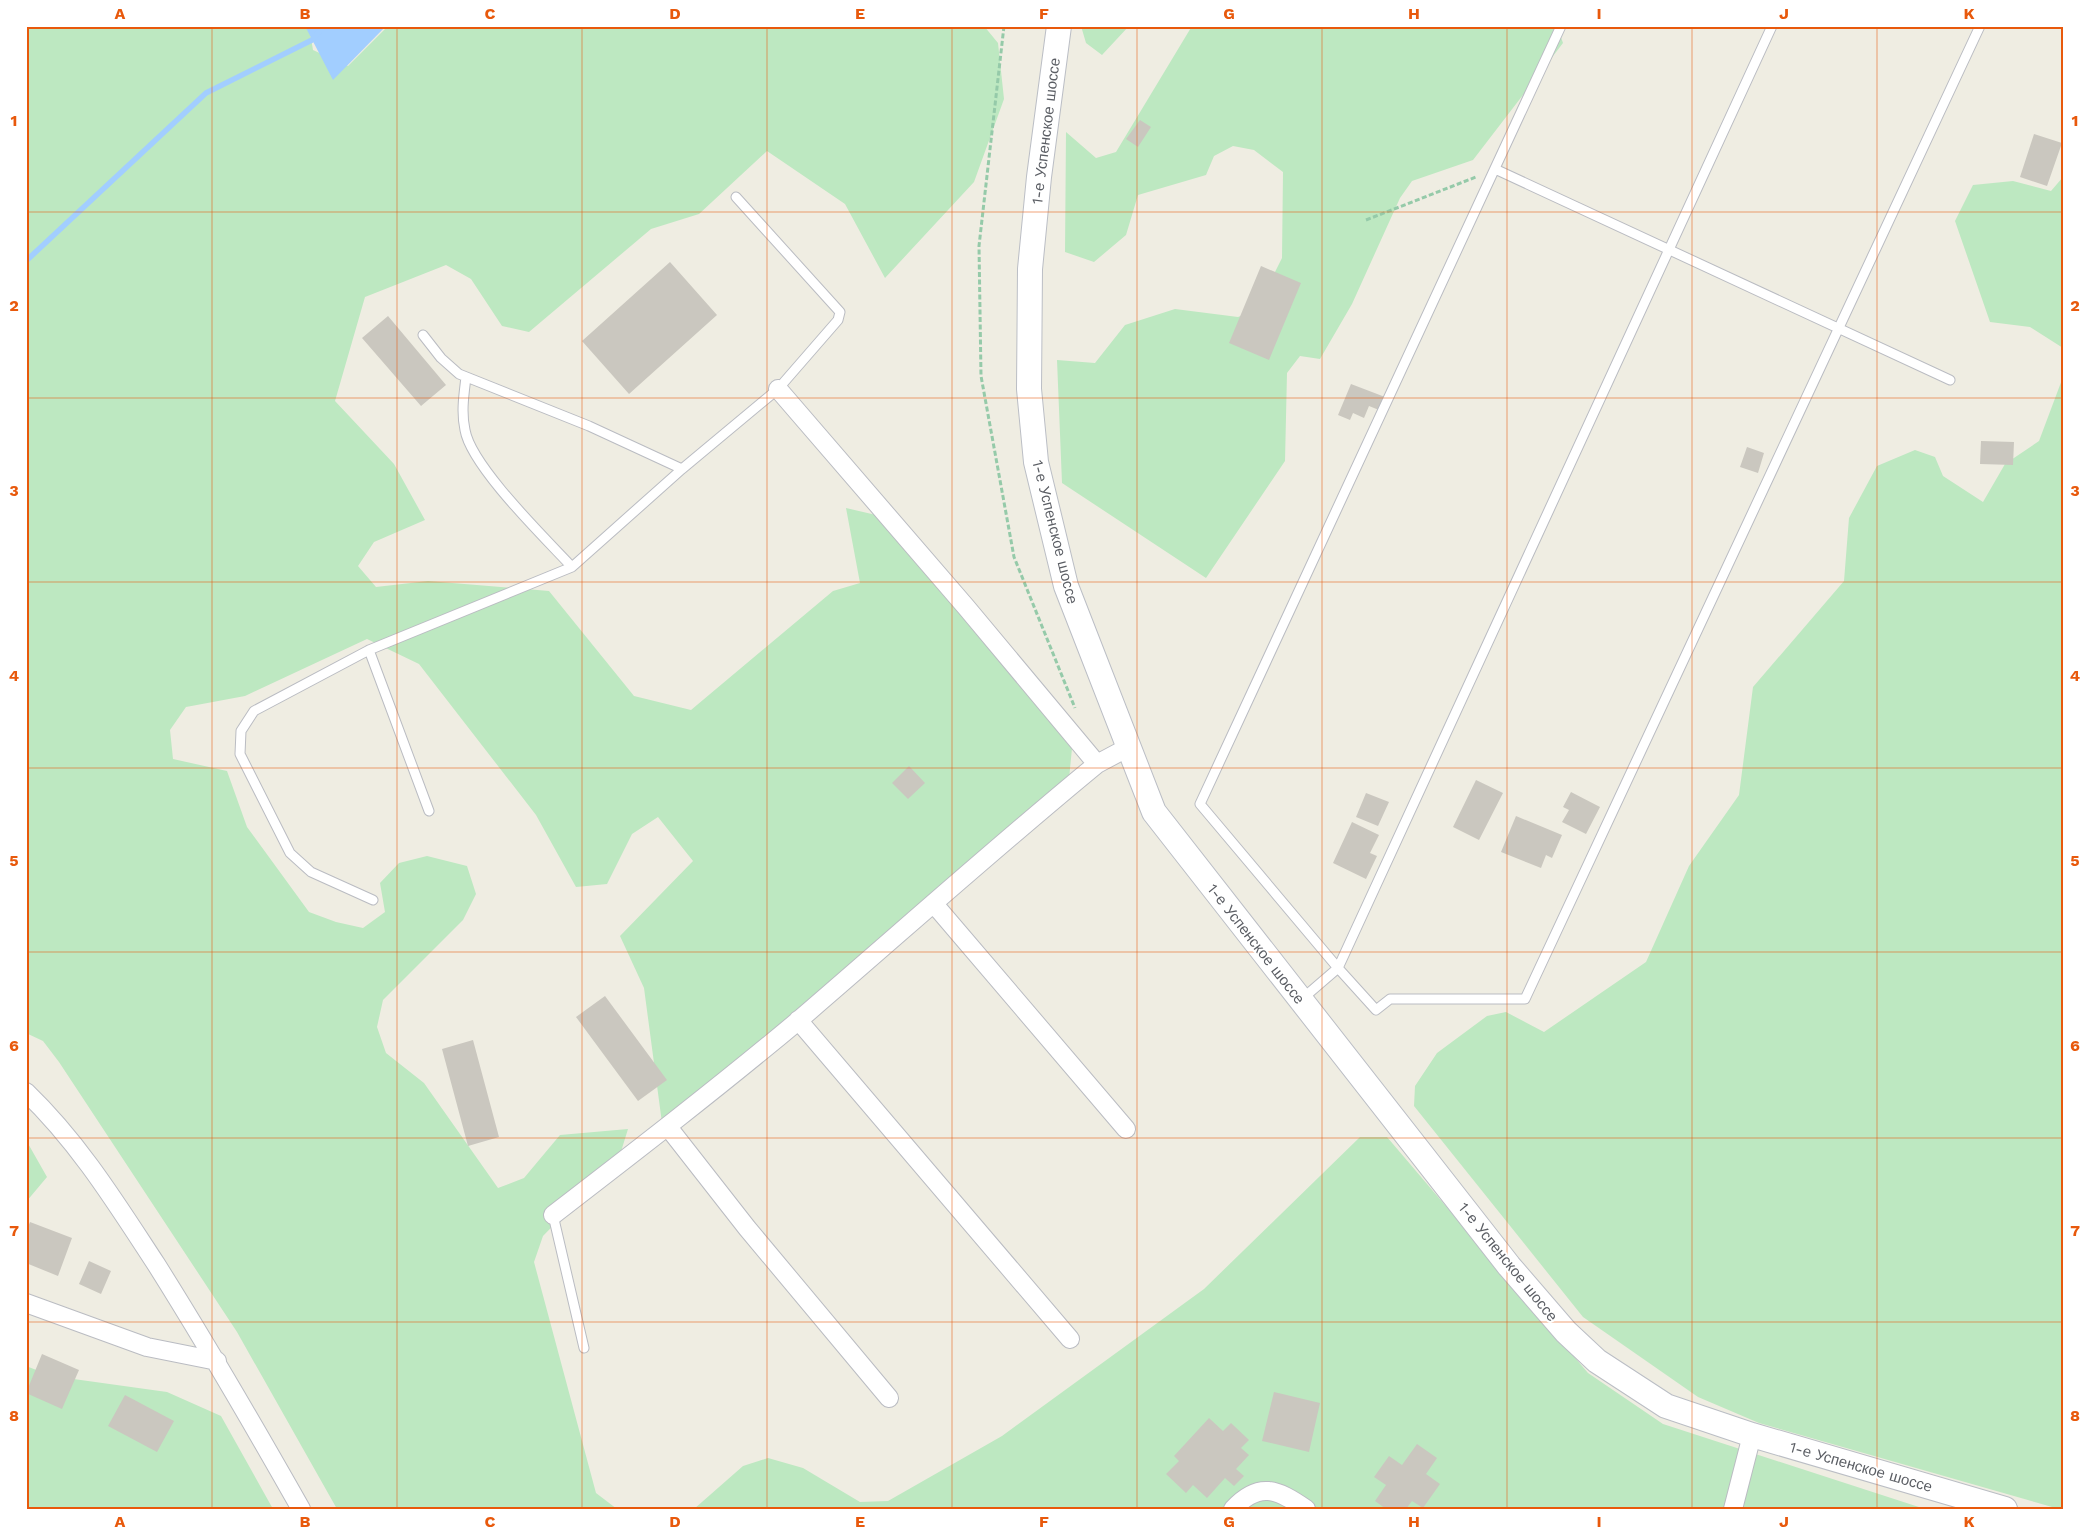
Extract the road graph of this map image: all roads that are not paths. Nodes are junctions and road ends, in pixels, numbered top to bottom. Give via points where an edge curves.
1 (1059, 26) edge
2 (1561, 26) edge
3 (1772, 26) edge
4 (1980, 26) edge
5 (1495, 169) junction
6 (736, 197) dead end
7 (1669, 250) junction
8 (1839, 329) junction
9 (423, 335) dead end
10 (466, 377) junction
11 (1950, 380) dead end
12 (778, 389) junction
13 (682, 469) junction
14 (572, 567) junction
15 (369, 650) junction
16 (1127, 748) junction
17 (1097, 764) junction
18 (429, 811) dead end
19 (373, 900) dead end
20 (934, 904) junction
21 (1338, 968) junction
22 (1300, 1001) junction
23 (798, 1020) junction
24 (26, 1092) edge
25 (668, 1128) junction
26 (1126, 1129) dead end
27 (553, 1215) joint
28 (26, 1303) edge
29 (1070, 1339) dead end
30 (584, 1348) dead end
31 (217, 1361) junction
32 (889, 1398) dead end
33 (1752, 1435) junction
34 (301, 1509) edge
35 (1233, 1509) edge
36 (1306, 1509) edge
37 (1733, 1509) edge
38 (2005, 1509) edge

1 - 16 main road, 1-е Успенское шоссе via 1030,269 1029,389 1036,462 1066,586
2 - 5 lane
3 - 7 lane
4 - 8 lane
5 - 7 lane
5 - 21 lane via 1200,804
6 - 12 lane via 840,312 838,320
7 - 8 lane
7 - 21 lane
8 - 11 lane
8 - 21 lane via 1525,999 1390,999 1376,1010
9 - 10 lane via 441,358
10 - 13 lane via 588,426
10 - 14 lane via 465,431 478,459
12 - 13 lane
12 - 17 street
13 - 14 lane
14 - 15 lane
15 - 18 lane
15 - 19 lane via 254,711 241,731 240,754 290,853 311,872
16 - 17 street
16 - 22 main road, 1-е Успенское шоссе via 1154,812
17 - 20 street
20 - 23 street
20 - 26 street
21 - 22 lane
22 - 33 main road, 1-е Успенское шоссе via 1509,1266 1566,1332 1597,1361 1666,1406
23 - 25 street
23 - 29 street
24 - 31 street via 56,1121 112,1195
25 - 27 street
25 - 32 street
27 - 30 lane
28 - 31 street via 147,1347
31 - 34 street
33 - 37 street
33 - 38 main road, 1-е Успенское шоссе
35 - 36 street via 1255,1491 1275,1491

